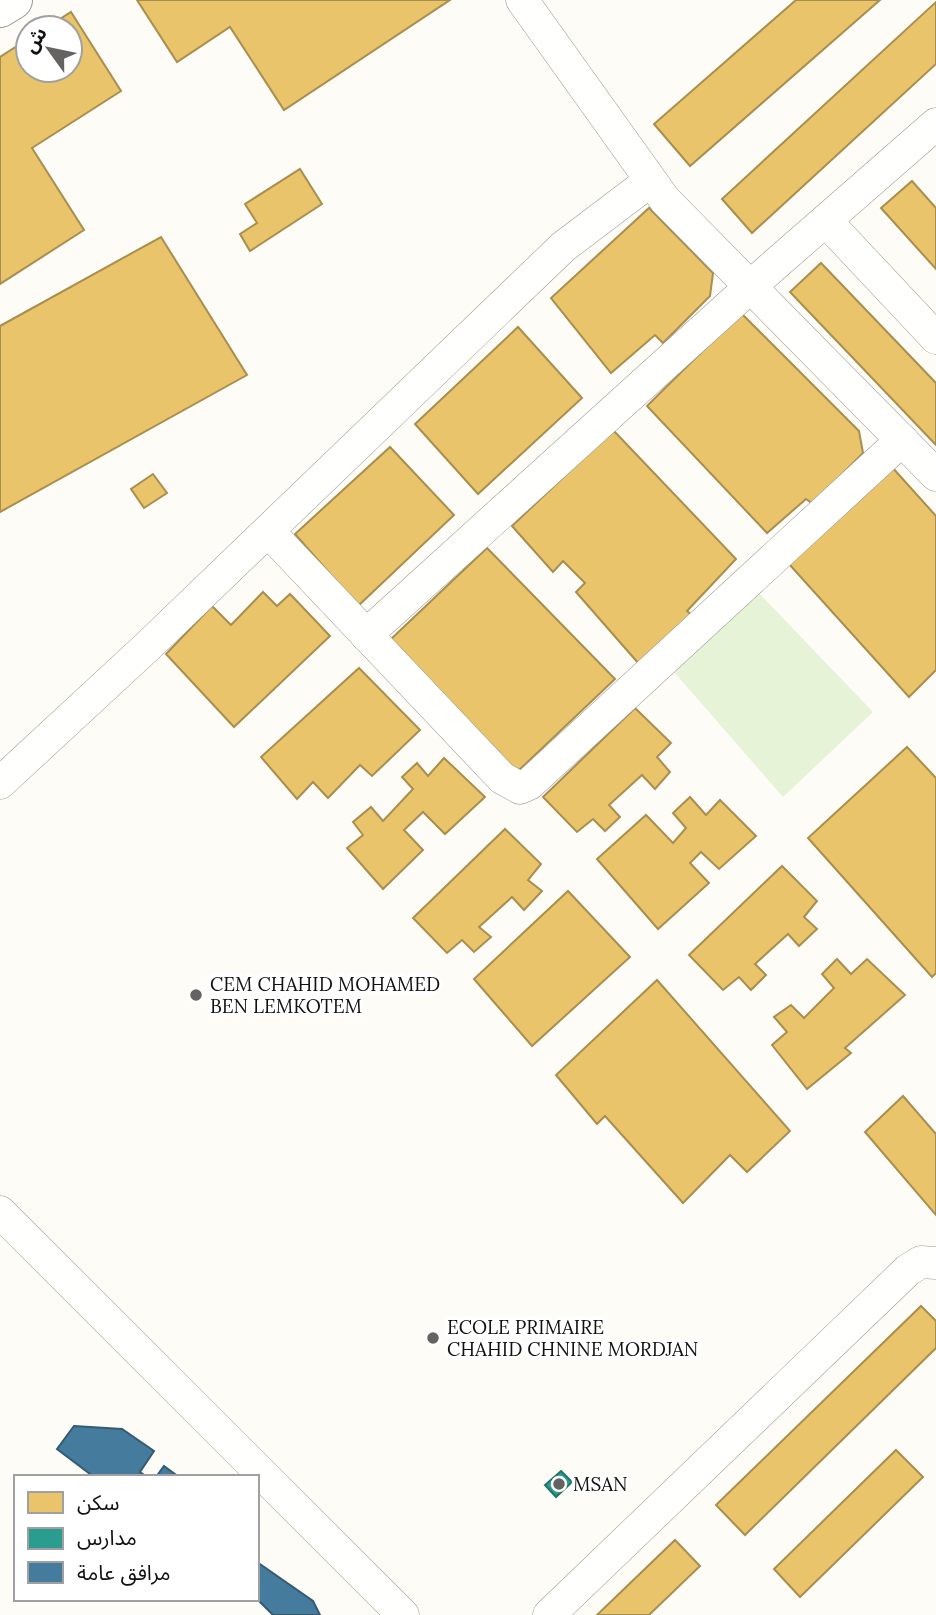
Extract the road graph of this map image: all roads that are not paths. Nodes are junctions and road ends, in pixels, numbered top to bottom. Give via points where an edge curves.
1 (13, 0) edge
2 (522, 0) edge
3 (0, 8) edge
4 (936, 124) edge
5 (650, 181) junction
6 (826, 221) junction
7 (752, 285) junction
8 (936, 338) edge
9 (902, 440) junction
10 (936, 475) edge
11 (268, 531) junction
12 (366, 635) junction
13 (0, 783) edge
14 (0, 1212) edge
15 (936, 1263) edge
16 (403, 1615) edge
17 (549, 1615) edge

1 - 3 street
2 - 5 street
4 - 6 street
5 - 7 street
5 - 11 street via 563,247
6 - 7 street
6 - 8 street
7 - 9 street
7 - 12 street
9 - 10 street
9 - 12 street via 520,788 502,778
11 - 12 street
11 - 13 street
14 - 16 street
15 - 17 street via 921,1262 908,1270

